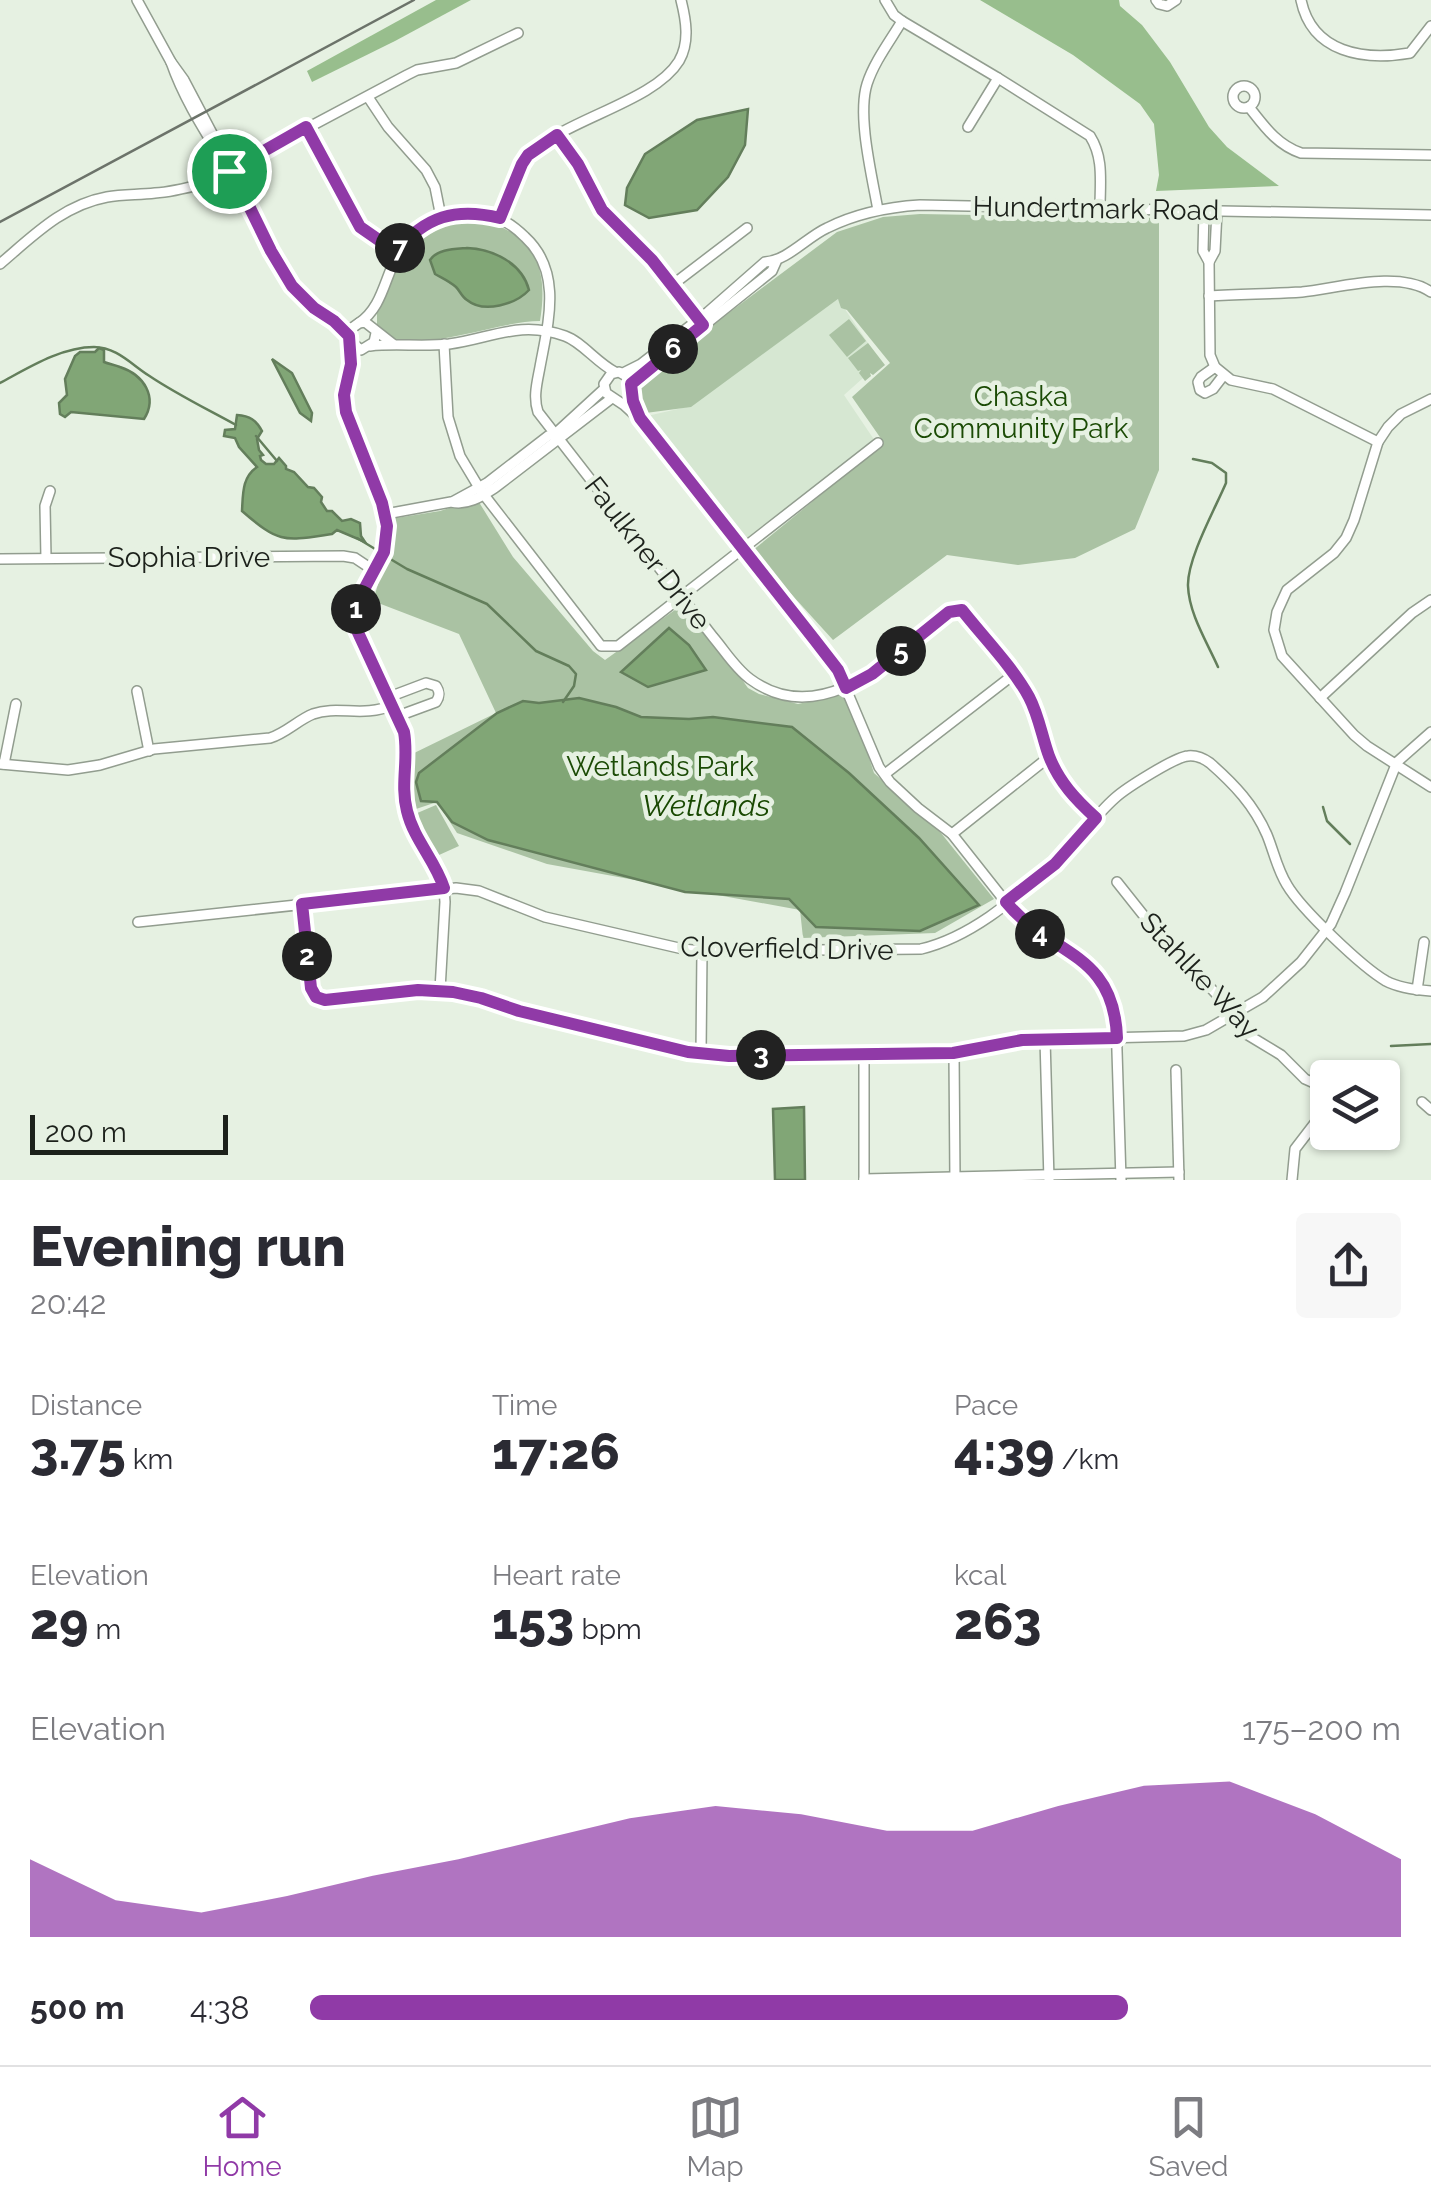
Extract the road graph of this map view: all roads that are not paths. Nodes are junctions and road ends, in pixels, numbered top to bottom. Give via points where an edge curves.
1 (137, 0) edge
2 (681, 0) edge
3 (885, 0) edge
4 (1156, 0) edge
5 (1176, 0) edge
6 (1302, 0) edge
7 (902, 21) junction
8 (1431, 26) edge
9 (518, 33) dead end
10 (998, 78) junction
11 (368, 97) junction
12 (1250, 107) dead end
13 (306, 127) junction
14 (968, 128) dead end
15 (557, 135) junction
16 (1431, 155) edge
17 (229, 171) junction
18 (1100, 208) junction
19 (878, 210) junction
20 (1204, 211) junction
21 (1216, 212) junction
22 (1431, 214) edge
23 (441, 217) junction
24 (500, 218) junction
25 (747, 228) dead end
26 (396, 252) junction
27 (1209, 262) junction
28 (0, 264) edge
29 (671, 286) junction
30 (1431, 292) edge
31 (1209, 296) junction
32 (375, 307) junction
33 (334, 321) junction
34 (701, 322) junction
35 (357, 324) junction
36 (547, 330) junction
37 (376, 331) junction
38 (350, 339) junction
39 (444, 344) junction
40 (395, 345) junction
41 (368, 347) junction
42 (597, 362) junction
43 (351, 364) junction
44 (1215, 367) junction
45 (619, 373) junction
46 (1223, 376) junction
47 (604, 386) junction
48 (631, 387) junction
49 (1431, 398) edge
50 (614, 399) junction
51 (640, 418) junction
52 (557, 435) junction
53 (1378, 442) junction
54 (878, 443) dead end
55 (50, 491) dead end
56 (481, 491) junction
57 (386, 514) junction
58 (742, 550) junction
59 (46, 558) junction
60 (0, 559) edge
61 (374, 570) junction
62 (680, 596) junction
63 (1431, 600) edge
64 (1012, 674) junction
65 (846, 688) junction
66 (137, 691) dead end
67 (1320, 698) junction
68 (391, 701) junction
69 (16, 704) dead end
70 (398, 716) junction
71 (1431, 732) edge
72 (149, 750) junction
73 (1049, 756) junction
74 (2, 764) edge
75 (1396, 764) junction
76 (885, 774) junction
77 (1431, 787) edge
78 (1096, 818) junction
79 (952, 834) junction
80 (1117, 882) dead end
81 (444, 888) junction
82 (1006, 902) junction
83 (302, 904) junction
84 (138, 922) dead end
85 (1327, 929) junction
86 (1424, 942) dead end
87 (702, 951) junction
88 (440, 990) junction
89 (1417, 990) junction
90 (1431, 991) edge
91 (1234, 1014) junction
92 (1117, 1038) junction
93 (1045, 1039) junction
94 (700, 1053) junction
95 (954, 1053) junction
96 (864, 1054) junction
97 (1176, 1070) dead end
98 (1310, 1081) edge
99 (1422, 1102) dead end
100 (1431, 1110) edge
101 (1310, 1129) edge
102 (1179, 1176) edge
103 (1120, 1177) edge
104 (1048, 1178) edge
105 (864, 1179) edge
106 (955, 1179) edge
107 (1292, 1180) edge

1 - 17 street
2 - 15 street via 686,32 679,61 643,91
3 - 7 street
4 - 5 street via 1167,6
6 - 8 street via 1310,27 1348,52 1410,52
7 - 10 street
7 - 19 street via 864,96
9 - 11 street via 456,63 417,70
10 - 14 street
10 - 18 street via 1090,136 1098,149
11 - 13 street
11 - 23 street via 426,170
12 - 16 street via 1270,134 1301,153
13 - 17 street
13 - 26 street via 360,227
15 - 24 street via 528,155
15 - 29 street via 602,210
17 - 28 street via 177,191 91,201 44,226
17 - 33 street via 292,286
18 - 19 street, Hundertmark Road
18 - 20 street, Hundertmark Road
19 - 34 street, Hundertmark Road via 827,228
20 - 21 street, Hundertmark Road
20 - 27 street
21 - 22 street, Hundertmark Road
21 - 27 street
23 - 24 street via 472,212
23 - 26 street
24 - 36 street via 530,242 547,272
25 - 29 street
26 - 32 street
27 - 31 street
29 - 34 street
30 - 31 street via 1397,281
31 - 44 street
32 - 35 street
32 - 37 street
33 - 35 street
33 - 38 street
34 - 45 street
34 - 48 street
35 - 37 street
35 - 38 street
36 - 39 street via 511,329
36 - 42 street via 570,338
36 - 52 street, Faulkner Drive via 535,400
37 - 40 street
37 - 41 street
38 - 41 street via 356,348
38 - 43 street
39 - 40 street
39 - 56 street via 448,417
40 - 41 street
41 - 43 street
42 - 45 street
42 - 47 street
43 - 57 street via 346,412
44 - 46 street
44 - 46 street via 1201,377 1200,390 1214,390
45 - 47 street
45 - 48 street
46 - 53 street via 1274,389
47 - 50 street
47 - 52 street
48 - 50 street via 625,398
48 - 51 street
49 - 53 street via 1401,414
50 - 51 street
50 - 52 street
51 - 58 street
52 - 56 street
52 - 62 street, Faulkner Drive
53 - 67 street via 1346,538 1287,590 1277,612 1274,630 1282,656
54 - 58 street
55 - 59 street
56 - 57 street
56 - 62 street via 600,646 618,646
57 - 61 street via 384,552
58 - 62 street
58 - 65 street
59 - 60 street, Sophia Drive
59 - 61 street, Sophia Drive via 343,556
61 - 68 street via 355,626
62 - 65 street, Faulkner Drive via 738,669 763,687 802,697
63 - 67 street
64 - 65 street via 964,606
64 - 73 street via 1034,708
64 - 76 street
65 - 76 street
66 - 72 street
67 - 75 street via 1354,735
68 - 70 street
68 - 70 street via 426,683 439,691 436,702
68 - 72 street via 373,712 310,715 270,738
69 - 74 street
70 - 81 street via 407,746 407,812
71 - 75 street
72 - 74 street via 68,770
73 - 78 street via 1067,790
73 - 79 street
75 - 77 street
75 - 85 street
76 - 79 street
78 - 82 street, Cloverfield Drive via 1055,864
78 - 85 street, Cloverfield Drive via 1115,798 1176,760 1204,758 1251,806 1288,888
79 - 82 street
80 - 91 street, Stahlke Way
81 - 83 street, Cloverfield Drive
81 - 87 street, Cloverfield Drive via 478,891 545,917
81 - 88 street
82 - 87 street, Cloverfield Drive via 964,934 921,949
82 - 92 street via 1096,975 1112,1005
83 - 84 street, Cloverfield Drive
83 - 88 street via 316,997
85 - 89 street, Cloverfield Drive via 1387,982
85 - 91 street via 1277,986
86 - 89 street
87 - 94 street
88 - 94 street
89 - 90 street
91 - 92 street via 1184,1036
91 - 98 street, Stahlke Way via 1248,1034
92 - 93 street
92 - 103 street
93 - 95 street
93 - 104 street
94 - 96 street
95 - 96 street
95 - 106 street
96 - 105 street
97 - 102 street
99 - 100 street
101 - 107 street, Stahlke Way via 1295,1149
102 - 103 street
103 - 104 street
104 - 106 street
105 - 106 street

